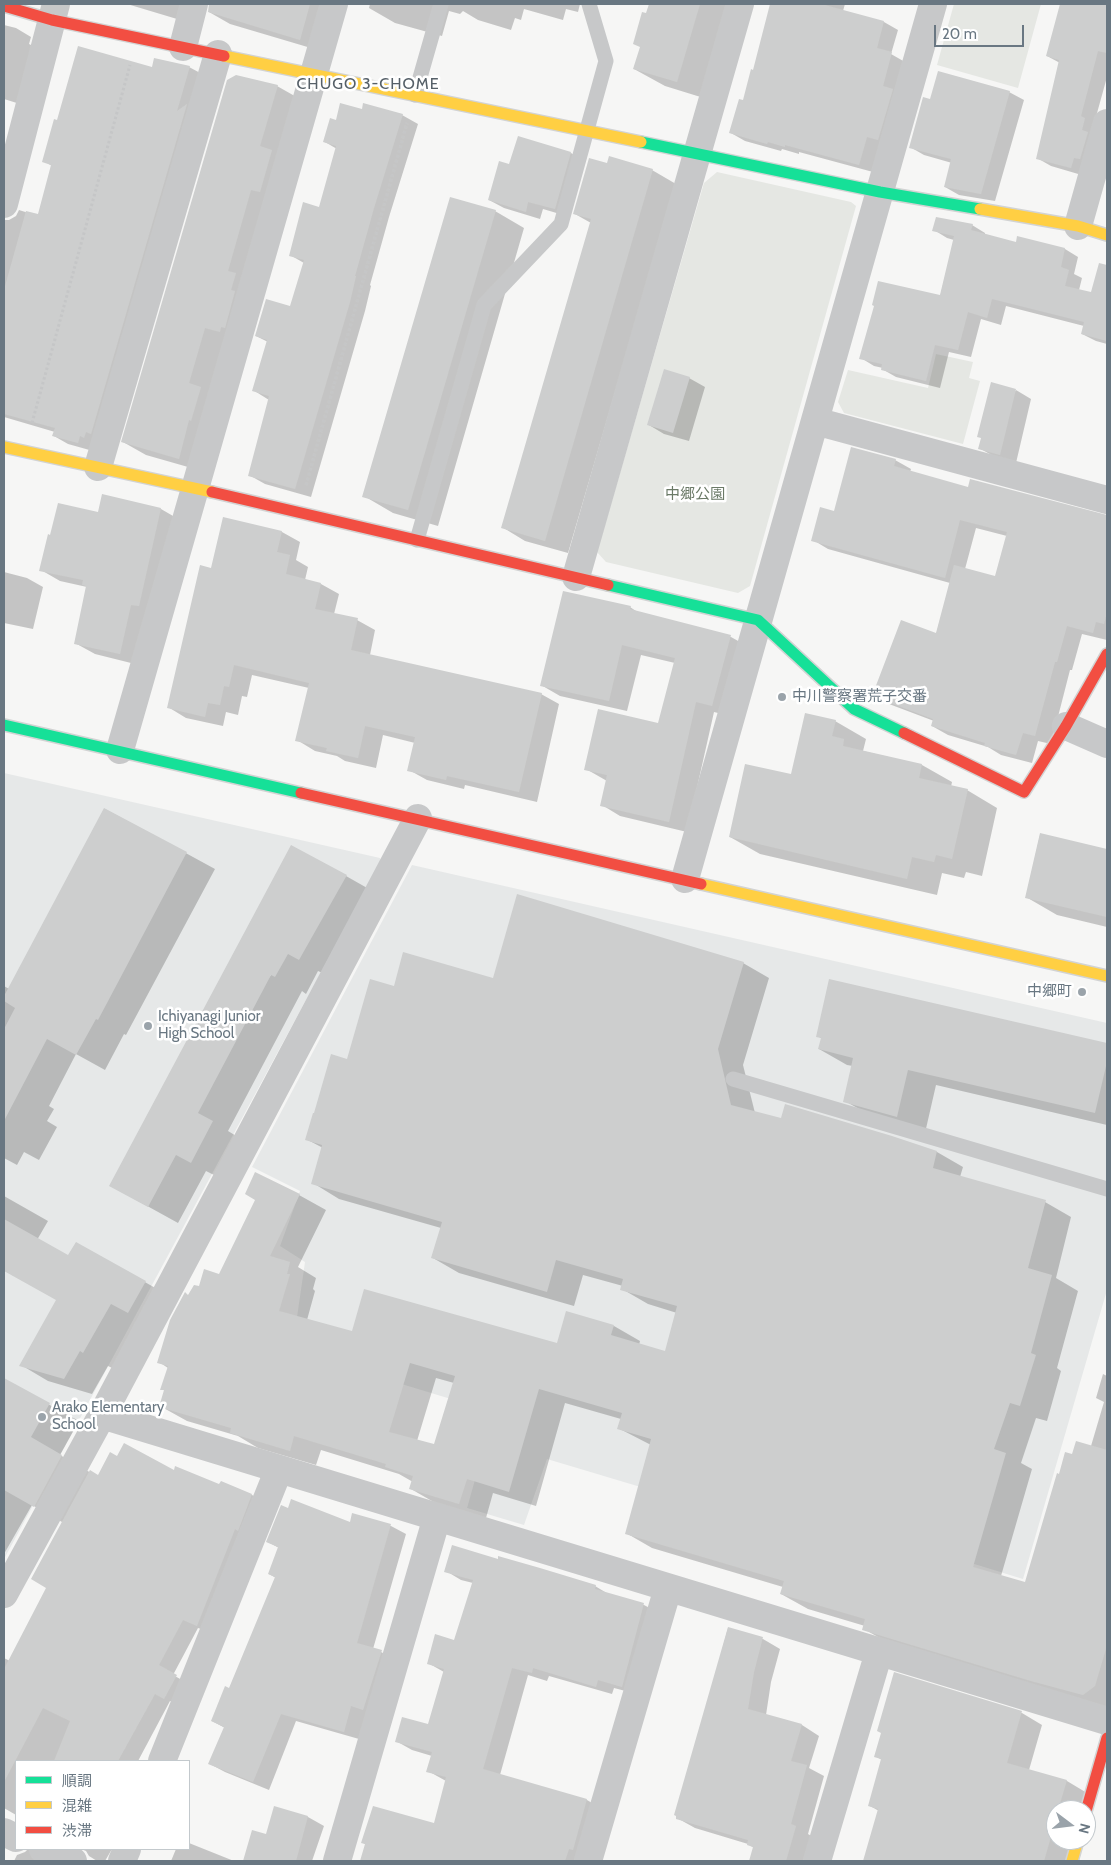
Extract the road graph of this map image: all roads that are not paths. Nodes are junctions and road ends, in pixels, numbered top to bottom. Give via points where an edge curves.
1 (194, 4) edge
2 (334, 4) edge
3 (441, 4) edge
4 (589, 4) edge
5 (740, 4) edge
6 (933, 4) edge
7 (4, 6) edge
8 (54, 12) edge
9 (183, 47) junction
10 (218, 54) junction
11 (314, 74) junction
12 (415, 95) junction
13 (1107, 123) edge
14 (586, 131) junction
15 (698, 154) junction
16 (880, 192) junction
17 (4, 204) edge
18 (1078, 226) junction
19 (1107, 235) edge
20 (815, 421) junction
21 (4, 447) edge
22 (98, 467) junction
23 (195, 488) junction
24 (1107, 500) edge
25 (417, 540) junction
26 (576, 577) junction
27 (758, 620) junction
28 (1107, 654) edge
29 (4, 725) edge
30 (1066, 726) junction
31 (1107, 744) edge
32 (120, 750) junction
33 (418, 818) junction
34 (685, 879) junction
35 (1107, 976) edge
36 (732, 1079) dead end
37 (1107, 1189) edge
38 (102, 1415) junction
39 (280, 1469) junction
40 (437, 1517) junction
41 (668, 1588) junction
42 (4, 1594) edge
43 (878, 1652) junction
44 (1107, 1721) edge
45 (1107, 1738) edge
46 (162, 1760) edge
47 (1089, 1800) edge
48 (46, 1850) edge
49 (73, 1861) edge
50 (337, 1861) edge
51 (588, 1861) edge
52 (817, 1861) edge

1 - 9 street
2 - 11 street
3 - 12 lane
4 - 14 lane via 606,60
5 - 15 street
6 - 16 street
7 - 8 street
8 - 9 street via 137,38
8 - 17 street
9 - 10 street
10 - 11 street
10 - 22 street
11 - 12 street
11 - 23 street
12 - 14 street
13 - 18 street
14 - 15 street
14 - 25 lane via 561,224 484,305
15 - 16 street
15 - 26 street
16 - 18 street
16 - 20 street
18 - 19 street
20 - 24 street
20 - 27 street
21 - 22 street
22 - 23 street
23 - 25 street
23 - 32 street
25 - 26 street
26 - 27 street
27 - 30 street via 854,709 1024,792
27 - 34 street
28 - 30 street
29 - 32 street
30 - 31 street
32 - 33 street
33 - 34 street
33 - 38 street
34 - 35 street
36 - 37 lane
38 - 39 street
38 - 42 street
39 - 40 street
39 - 46 street
40 - 41 street
40 - 50 street
41 - 43 street
41 - 51 street
43 - 44 street
43 - 52 street
45 - 47 street
48 - 49 street

